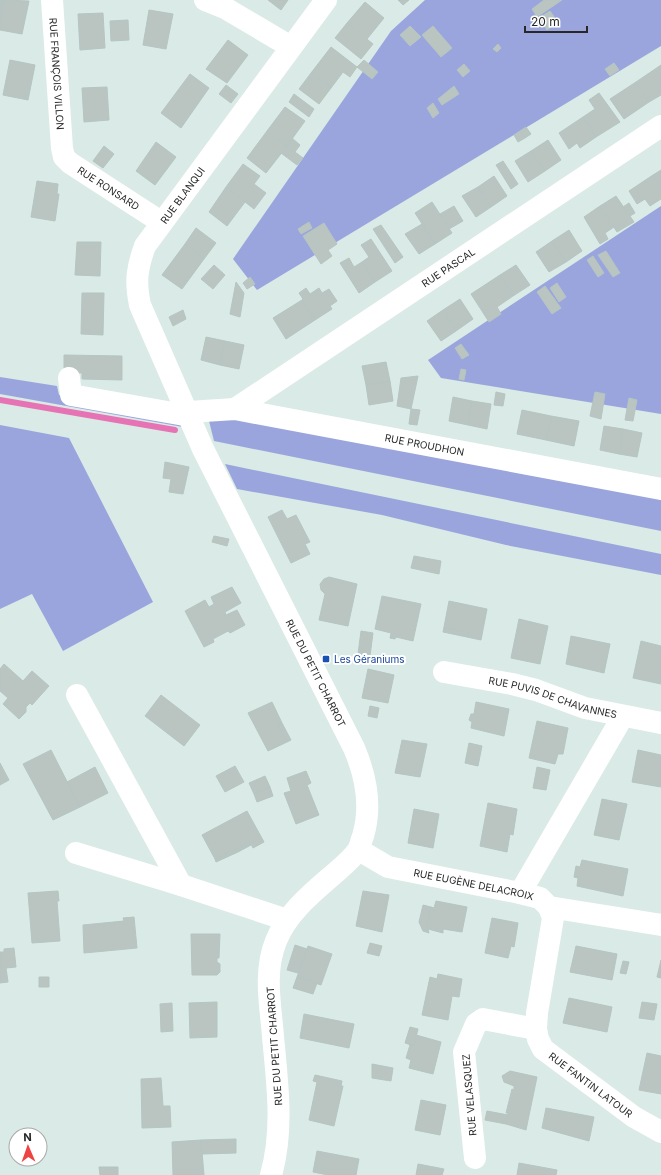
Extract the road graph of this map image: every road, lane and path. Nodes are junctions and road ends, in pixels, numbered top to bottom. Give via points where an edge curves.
1 (52, 0) edge
2 (205, 0) edge
3 (326, 0) edge
4 (291, 47) junction
5 (661, 126) edge
6 (62, 148) joint
7 (162, 222) junction
8 (69, 378) dead end
9 (236, 409) junction
10 (189, 414) junction
11 (661, 489) edge
12 (444, 672) dead end
13 (77, 695) dead end
14 (623, 716) junction
15 (661, 723) edge
16 (359, 850) junction
17 (76, 853) dead end
18 (181, 885) junction
19 (520, 893) junction
20 (549, 907) junction
21 (286, 920) junction
22 (661, 925) edge
23 (536, 1029) junction
24 (661, 1132) edge
25 (476, 1158) dead end
26 (271, 1175) edge

1 - 6 street, RUE FRANÇOIS VILLON
2 - 4 street via 225,8
3 - 4 street, RUE BLANQUI
4 - 7 street, RUE BLANQUI
5 - 9 street, RUE PASCAL
6 - 7 street, RUE RONSARD via 64,157 70,163
7 - 10 street, RUE BLANQUI via 145,246 137,267 136,287 140,305
8 - 10 street, RUE PROUDHON via 71,395
9 - 10 street, RUE PROUDHON
9 - 11 street, RUE PROUDHON
10 - 16 street, RUE DU PETIT CHARROT via 203,449 361,765 368,810
12 - 14 street, RUE PUVIS DE CHAVANNES via 512,684 585,708
13 - 18 street
14 - 15 street, RUE PUVIS DE CHAVANNES
14 - 19 street
16 - 19 street, RUE EUGÈNE DELACROIX via 388,867
16 - 21 street, RUE DU PETIT CHARROT
17 - 18 street
18 - 21 street
19 - 20 street, RUE EUGÈNE DELACROIX via 540,898
20 - 22 street, RUE EUGÈNE DELACROIX
20 - 23 street, RUE FANTIN LATOUR via 553,918
21 - 26 street, RUE DU PETIT CHARROT via 276,942 268,986 279,1102 278,1138
23 - 24 street, RUE FANTIN LATOUR via 543,1049 634,1117
23 - 25 street, RUE VELASQUEZ via 483,1018 476,1024 464,1052

